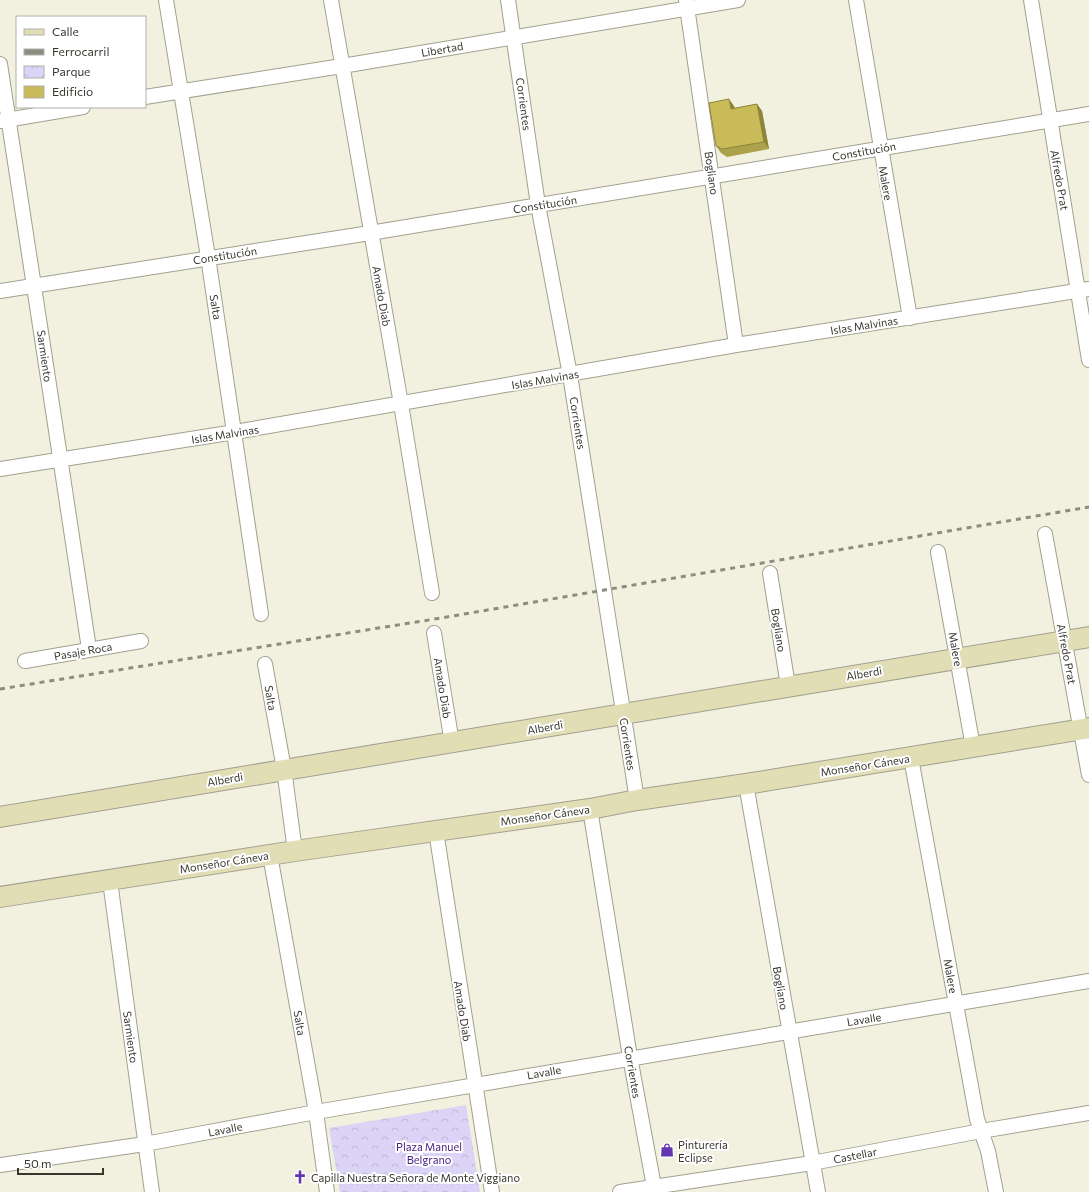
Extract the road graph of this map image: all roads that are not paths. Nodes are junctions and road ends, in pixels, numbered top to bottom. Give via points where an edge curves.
1 (166, 0) edge
2 (331, 0) edge
3 (508, 0) edge
4 (738, 0) edge
5 (856, 0) edge
6 (1031, 0) edge
7 (687, 4) edge
8 (515, 37) junction
9 (0, 64) edge
10 (342, 66) junction
11 (181, 91) junction
12 (146, 97) edge
13 (77, 108) edge
14 (1089, 114) edge
15 (4, 120) edge
16 (1050, 121) junction
17 (880, 148) junction
18 (712, 177) junction
19 (538, 206) junction
20 (370, 233) junction
21 (208, 257) junction
22 (36, 285) junction
23 (1084, 290) edge
24 (0, 291) edge
25 (910, 318) junction
26 (736, 345) junction
27 (1089, 360) edge
28 (570, 375) junction
29 (401, 404) junction
30 (235, 432) junction
31 (60, 460) junction
32 (0, 469) edge
33 (1045, 534) dead end
34 (938, 552) dead end
35 (770, 573) dead end
36 (432, 593) dead end
37 (261, 614) dead end
38 (434, 633) dead end
39 (1089, 636) edge
40 (141, 641) dead end
41 (1065, 641) junction
42 (89, 649) junction
43 (957, 657) junction
44 (25, 661) dead end
45 (265, 664) dead end
46 (788, 686) junction
47 (623, 714) junction
48 (1085, 729) edge
49 (452, 743) junction
50 (973, 747) junction
51 (911, 758) junction
52 (284, 769) junction
53 (1089, 775) edge
54 (746, 784) junction
55 (637, 800) junction
56 (590, 809) junction
57 (0, 817) edge
58 (436, 831) junction
59 (295, 851) junction
60 (270, 855) junction
61 (110, 881) junction
62 (0, 897) edge
63 (1089, 981) edge
64 (956, 1004) junction
65 (788, 1030) junction
66 (630, 1057) junction
67 (474, 1084) junction
68 (316, 1112) junction
69 (1089, 1112) edge
70 (982, 1130) junction
71 (145, 1144) junction
72 (812, 1163) junction
73 (0, 1166) edge
74 (654, 1189) edge
75 (152, 1192) edge
76 (327, 1192) edge
77 (492, 1192) edge
78 (620, 1192) edge
79 (818, 1192) edge
80 (996, 1192) edge

1 - 11 street, Salta
2 - 10 street, Amado Diab
3 - 8 street, Corrientes
4 - 7 street, Libertad
5 - 17 street, Malere
6 - 16 street, Alfredo Prat
7 - 8 street, Libertad
7 - 18 street, Bogliano
8 - 10 street, Libertad
8 - 19 street, Corrientes
9 - 15 street, Sarmiento
10 - 11 street, Libertad
10 - 20 street, Amado Diab
11 - 12 street, Libertad
11 - 21 street, Salta
13 - 15 street
14 - 16 street, Constitución
15 - 22 street, Sarmiento
16 - 17 street, Constitución
16 - 23 street, Alfredo Prat
17 - 18 street, Constitución
17 - 25 street, Malere
18 - 19 street, Constitución
18 - 26 street, Bogliano
19 - 20 street, Constitución
19 - 28 street, Corrientes
20 - 21 street, Constitución
20 - 29 street, Amado Diab
21 - 22 street, Constitución
21 - 30 street, Salta
22 - 24 street, Constitución
22 - 31 street, Sarmiento
23 - 25 street, Islas Malvinas
23 - 27 street, Alfredo Prat
25 - 26 street, Islas Malvinas
26 - 28 street, Islas Malvinas
28 - 29 street, Islas Malvinas
28 - 47 street, Corrientes
29 - 30 street, Islas Malvinas
29 - 36 street, Amado Diab
30 - 31 street, Islas Malvinas
30 - 37 street, Salta
31 - 32 street, Islas Malvinas
31 - 42 street, Sarmiento
33 - 41 street, Alfredo Prat
34 - 43 street, Malere
35 - 46 street, Bogliano
38 - 49 street, Amado Diab
39 - 41 street, Alberdi
40 - 42 street, Pasaje Roca
41 - 43 street, Alberdi
41 - 48 street, Alfredo Prat
42 - 44 street, Pasaje Roca
43 - 46 street, Alberdi
43 - 50 street, Malere
45 - 52 street, Salta
46 - 47 street, Alberdi
47 - 49 street, Alberdi
47 - 55 street, Corrientes
48 - 50 street, Monseñor Cáneva
48 - 53 street, Alfredo Prat
49 - 52 street, Alberdi
50 - 51 street, Monseñor Cáneva
51 - 54 street, Monseñor Cáneva
51 - 64 street, Malere
52 - 57 street, Alberdi
52 - 59 street, Salta
54 - 55 street, Monseñor Cáneva
54 - 65 street, Bogliano
55 - 56 street, Monseñor Cáneva
56 - 58 street, Monseñor Cáneva
56 - 66 street, Corrientes
58 - 59 street, Monseñor Cáneva
58 - 67 street, Amado Diab
59 - 60 street, Monseñor Cáneva
60 - 61 street, Monseñor Cáneva
60 - 68 street, Salta
61 - 62 street, Monseñor Cáneva
61 - 71 street, Sarmiento
63 - 64 street, Lavalle
64 - 65 street, Lavalle
64 - 70 street, Malere via 977,1119
65 - 66 street, Lavalle
65 - 72 street, Bogliano
66 - 67 street, Lavalle
66 - 74 street, Corrientes
67 - 68 street, Lavalle
67 - 77 street, Amado Diab
68 - 71 street, Lavalle
68 - 76 street, Salta
69 - 70 street, Castellar
70 - 72 street, Castellar
70 - 80 street, Malere
71 - 73 street, Lavalle
71 - 75 street, Sarmiento
72 - 74 street, Castellar
72 - 79 street, Bogliano
74 - 78 street, Castellar

